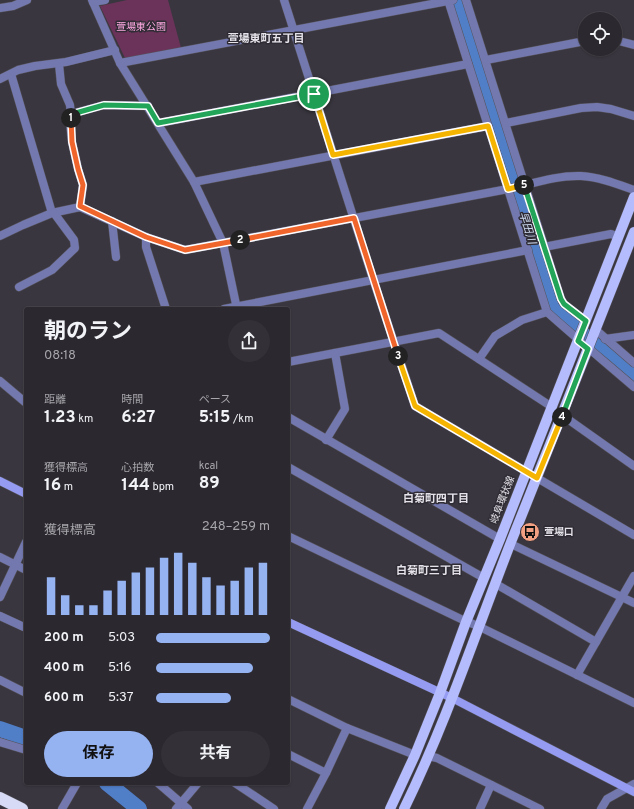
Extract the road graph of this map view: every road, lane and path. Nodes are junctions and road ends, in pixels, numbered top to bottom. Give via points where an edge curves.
1 (27, 0) edge
2 (105, 0) edge
3 (284, 0) edge
4 (450, 0) edge
5 (466, 0) edge
6 (92, 1) edge
7 (0, 8) edge
8 (293, 29) junction
9 (578, 42) edge
10 (622, 42) edge
11 (634, 45) edge
12 (115, 50) junction
13 (486, 60) junction
14 (120, 63) junction
15 (59, 64) junction
16 (468, 64) junction
17 (10, 74) junction
18 (0, 79) edge
19 (314, 94) junction
20 (148, 106) junction
21 (72, 114) junction
22 (634, 116) edge
23 (158, 123) junction
24 (506, 123) junction
25 (488, 126) junction
26 (333, 155) junction
27 (194, 182) junction
28 (524, 186) junction
29 (510, 189) junction
30 (634, 190) edge
31 (634, 197) edge
32 (80, 206) junction
33 (53, 213) junction
34 (354, 218) junction
35 (112, 221) junction
36 (634, 232) edge
37 (0, 236) edge
38 (146, 237) junction
39 (619, 237) junction
40 (223, 243) junction
41 (544, 247) junction
42 (528, 250) junction
43 (116, 257) dead end
44 (373, 279) junction
45 (19, 287) dead end
46 (165, 307) edge
47 (236, 307) edge
48 (241, 307) edge
49 (547, 312) junction
50 (585, 323) junction
51 (595, 332) junction
52 (634, 335) edge
53 (579, 339) junction
54 (605, 339) junction
55 (393, 342) junction
56 (589, 347) junction
57 (335, 353) junction
58 (479, 359) junction
59 (290, 362) edge
60 (634, 363) edge
61 (0, 381) edge
62 (634, 387) edge
63 (24, 401) edge
64 (552, 408) junction
65 (562, 415) junction
66 (290, 418) edge
67 (326, 440) junction
68 (634, 466) edge
69 (290, 468) edge
70 (526, 472) junction
71 (537, 478) junction
72 (0, 481) edge
73 (24, 493) edge
74 (634, 535) edge
75 (290, 537) edge
76 (500, 539) junction
77 (511, 544) junction
78 (24, 547) edge
79 (0, 557) edge
80 (16, 565) junction
81 (24, 569) edge
82 (634, 576) edge
83 (484, 578) junction
84 (496, 584) junction
85 (0, 597) edge
86 (622, 597) junction
87 (634, 603) edge
88 (0, 616) edge
89 (466, 622) junction
90 (290, 623) edge
91 (478, 626) junction
92 (24, 627) edge
93 (596, 642) junction
94 (577, 675) junction
95 (0, 680) edge
96 (24, 692) edge
97 (440, 694) junction
98 (452, 698) junction
99 (290, 700) edge
100 (634, 703) edge
101 (347, 728) junction
102 (0, 742) edge
103 (24, 749) edge
104 (415, 754) junction
105 (290, 755) edge
106 (428, 756) junction
107 (326, 773) junction
108 (634, 784) edge
109 (76, 785) edge
110 (160, 785) edge
111 (196, 785) edge
112 (238, 785) edge
113 (491, 785) junction
114 (626, 788) junction
115 (634, 792) edge
116 (0, 798) edge
117 (179, 806) edge
118 (22, 809) edge
119 (62, 809) edge
120 (188, 809) edge
121 (274, 809) edge
122 (307, 809) edge
123 (390, 809) edge
124 (404, 809) edge
125 (480, 809) edge
126 (540, 809) edge
127 (601, 809) edge

1 - 7 street
2 - 6 street
3 - 8 street
4 - 8 street
4 - 16 street
5 - 13 street
6 - 12 street
8 - 14 street
8 - 19 street
9 - 13 street
10 - 11 street
12 - 14 street
12 - 15 street
13 - 24 street
14 - 20 street
15 - 17 street via 35,66
15 - 21 street via 61,84
16 - 19 street
16 - 25 street
17 - 18 street
17 - 33 street
19 - 23 street
19 - 26 street
20 - 21 street via 104,105
20 - 23 street
21 - 32 street via 72,142 83,185
22 - 24 street via 597,107
23 - 27 street
24 - 28 street
25 - 26 street
25 - 29 street
26 - 27 street
26 - 34 street
27 - 40 street
28 - 29 street
28 - 30 street via 580,176 598,178
28 - 41 street
29 - 34 street
29 - 42 street
31 - 39 main road, 岐阜環状線
32 - 33 street
32 - 35 street
33 - 37 street
33 - 45 street via 74,240 76,248 52,270
34 - 40 street
34 - 44 street
35 - 38 street
35 - 43 street
36 - 51 main road
38 - 40 street via 185,250
38 - 46 street via 146,247
39 - 41 street via 611,234
39 - 50 main road, 岐阜環状線
40 - 47 street
41 - 50 street via 561,299
42 - 44 street
42 - 49 street
44 - 48 street
44 - 55 street
49 - 53 street
49 - 58 street via 522,320 494,336
50 - 53 main road, 岐阜環状線
51 - 54 street
51 - 56 main road
52 - 54 street
53 - 56 street
53 - 64 main road, 岐阜環状線
54 - 60 street
55 - 57 street
55 - 58 street via 439,333
55 - 70 street via 415,406
56 - 62 street
56 - 65 main road
57 - 59 street
57 - 67 street via 345,409
58 - 64 street
61 - 63 street
64 - 70 main road, 岐阜環状線
65 - 68 street
65 - 71 main road
66 - 67 street
67 - 76 street
69 - 83 street
70 - 71 street
70 - 76 main road, 岐阜環状線
71 - 74 street
71 - 77 main road
72 - 73 street
75 - 89 street
76 - 83 main road, 岐阜環状線
77 - 84 main road
77 - 86 street
78 - 80 street
79 - 80 street
80 - 81 street
80 - 85 street
82 - 86 street
83 - 89 main road, 岐阜環状線
84 - 91 main road
84 - 93 street
86 - 87 street
86 - 93 street
88 - 92 street
89 - 91 street
89 - 97 main road, 岐阜環状線
90 - 97 street
91 - 94 street
91 - 98 main road
93 - 94 street
94 - 100 street
95 - 96 street
97 - 98 street
97 - 104 main road, 岐阜環状線
98 - 106 main road
98 - 114 street
99 - 101 street
101 - 104 street
101 - 107 street
102 - 103 street
104 - 123 main road, 岐阜環状線
105 - 107 street
106 - 113 street
106 - 124 main road
107 - 122 street
108 - 114 street
109 - 119 street
110 - 117 street
111 - 117 street
112 - 121 street
113 - 125 street
113 - 126 street
114 - 115 street
114 - 127 street via 608,799
116 - 118 highway
117 - 120 street

